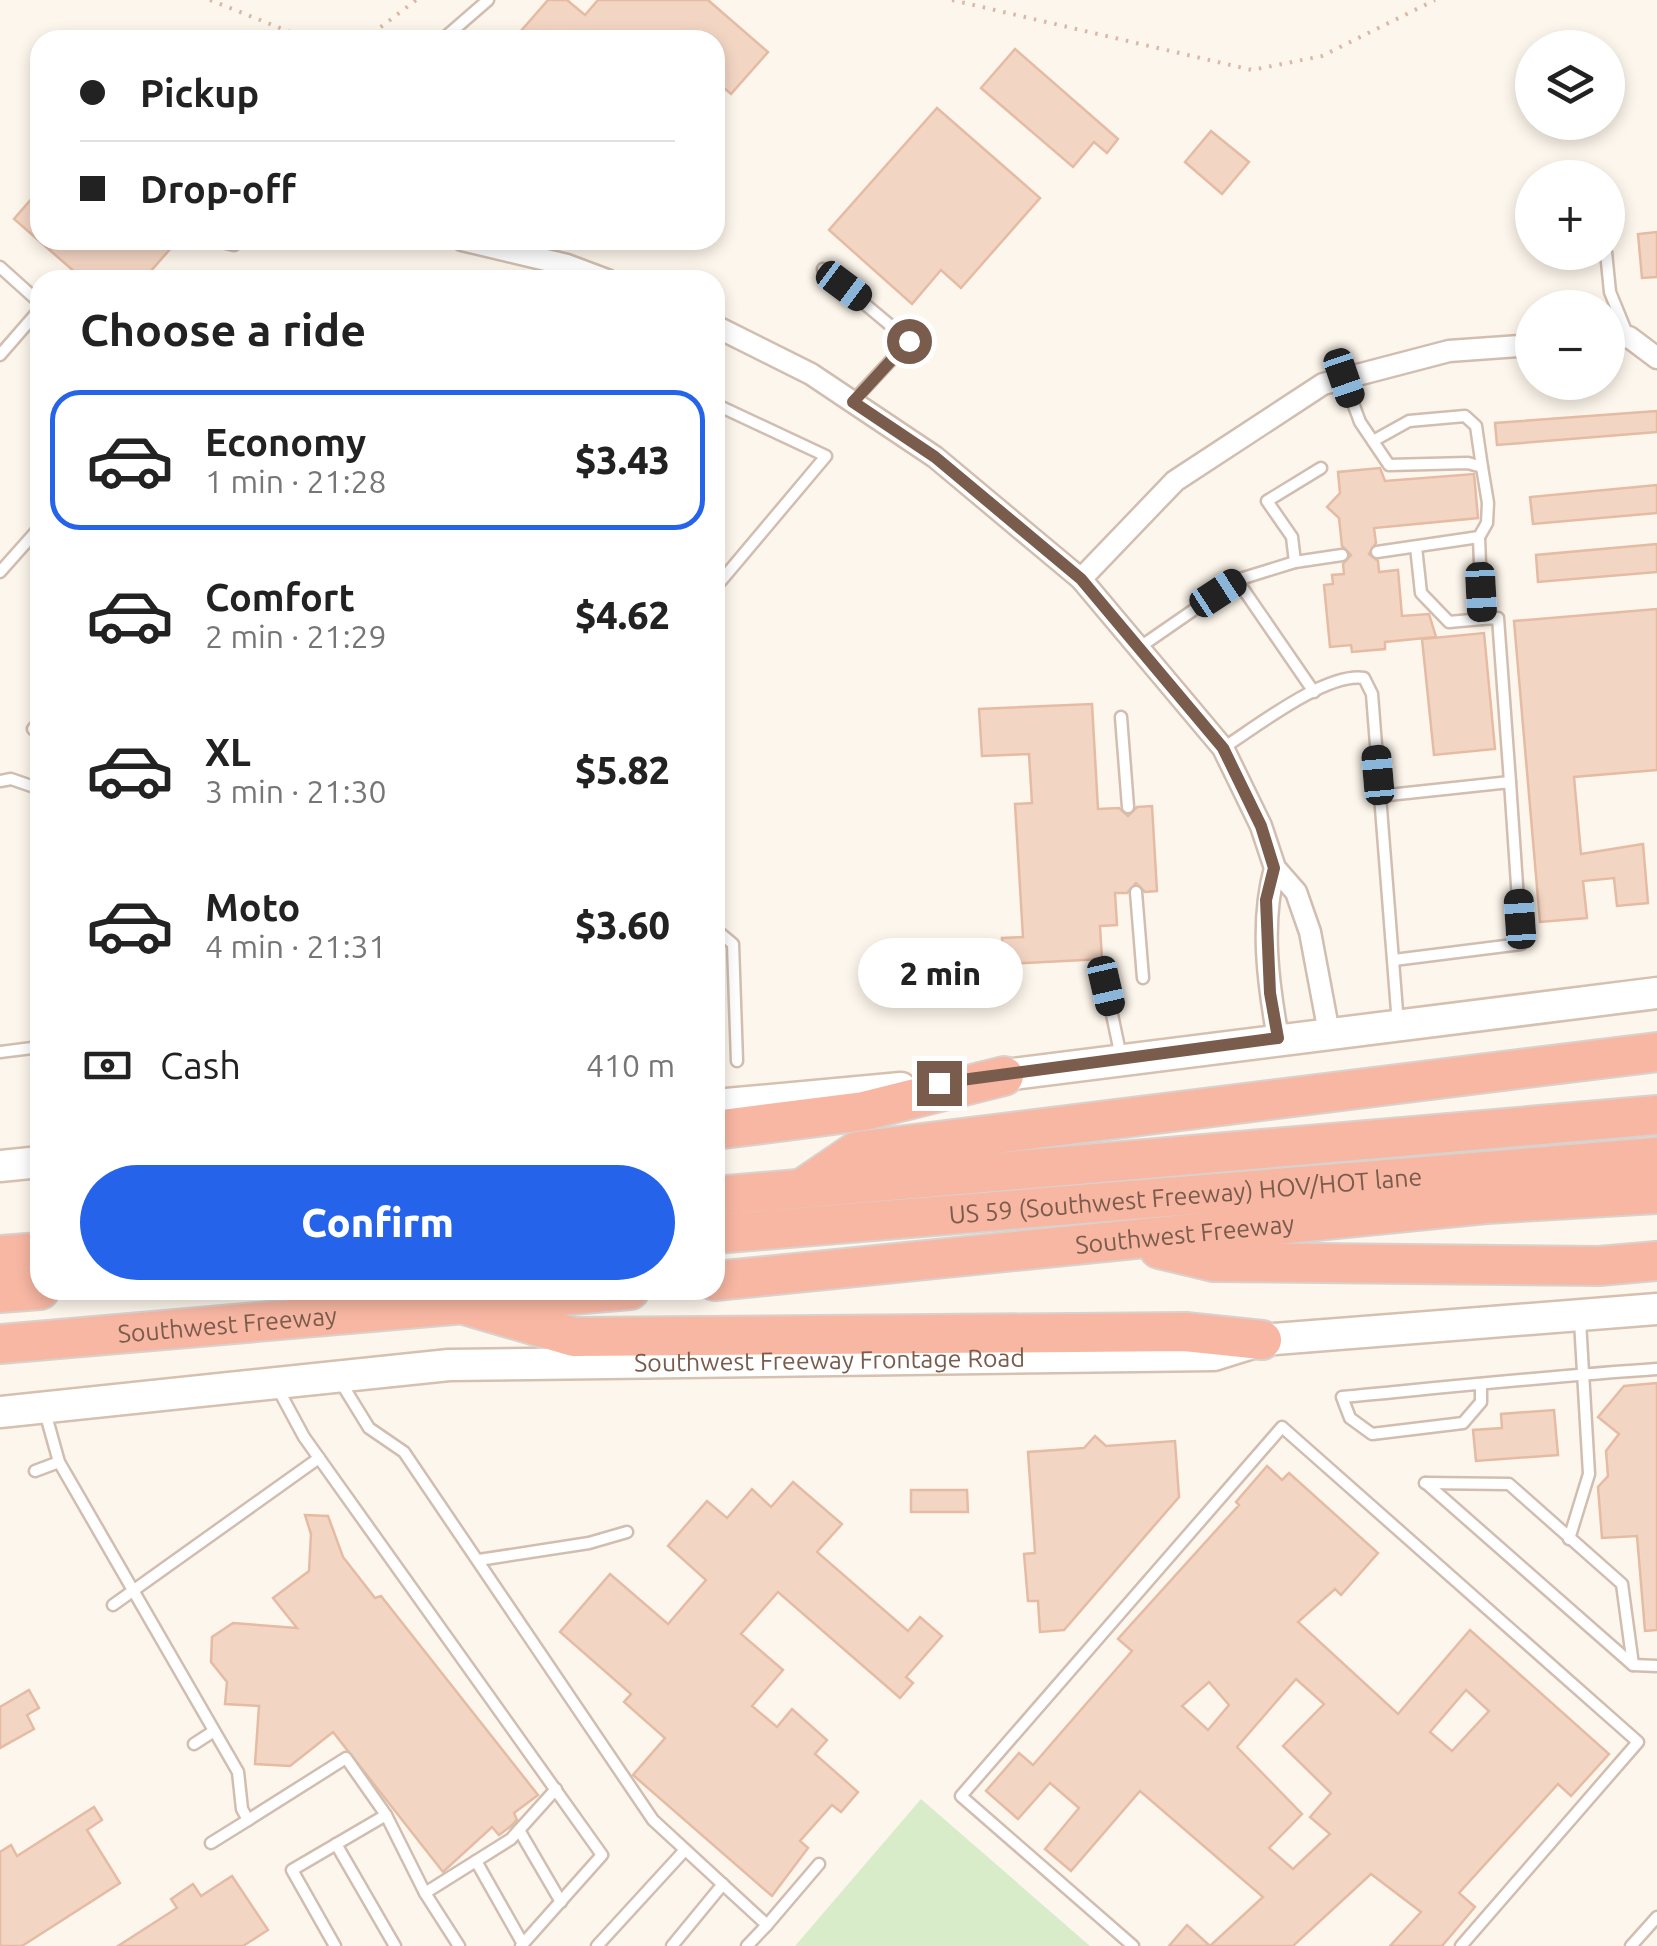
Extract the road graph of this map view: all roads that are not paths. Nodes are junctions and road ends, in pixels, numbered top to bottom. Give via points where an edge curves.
1 (488, 0) edge
2 (454, 30) edge
3 (504, 250) edge
4 (0, 268) edge
5 (823, 269) dead end
6 (580, 270) edge
7 (30, 296) edge
8 (30, 318) edge
9 (725, 331) edge
10 (1625, 342) edge
11 (1515, 346) edge
12 (0, 355) edge
13 (1657, 358) edge
14 (1344, 378) junction
15 (853, 402) junction
16 (725, 409) edge
17 (1372, 441) junction
18 (1482, 467) junction
19 (1321, 468) dead end
20 (1479, 537) junction
21 (30, 538) edge
22 (1416, 547) junction
23 (1377, 552) dead end
24 (1342, 555) dead end
25 (1295, 562) junction
26 (0, 572) edge
27 (725, 576) edge
28 (1081, 579) junction
29 (1237, 580) junction
30 (1482, 619) junction
31 (1140, 648) junction
32 (1314, 692) junction
33 (1120, 717) dead end
34 (1223, 748) junction
35 (0, 781) edge
36 (1510, 782) junction
37 (30, 786) edge
38 (1380, 796) junction
39 (1128, 807) dead end
40 (1274, 868) junction
41 (1136, 892) dead end
42 (725, 937) edge
43 (1394, 960) junction
44 (1143, 978) dead end
45 (1106, 986) dead end
46 (1657, 994) edge
47 (1398, 1024) junction
48 (1329, 1033) junction
49 (1278, 1038) junction
50 (30, 1048) edge
51 (0, 1052) edge
52 (1657, 1052) edge
53 (1121, 1058) junction
54 (737, 1061) dead end
55 (1004, 1076) junction
56 (725, 1104) edge
57 (1657, 1116) edge
58 (725, 1129) edge
59 (1657, 1157) edge
60 (30, 1163) edge
61 (0, 1166) edge
62 (802, 1189) junction
63 (1657, 1194) edge
64 (725, 1195) edge
65 (725, 1233) edge
66 (1132, 1242) junction
67 (30, 1253) edge
68 (0, 1255) edge
69 (1657, 1261) edge
70 (725, 1281) edge
71 (30, 1291) edge
72 (0, 1293) edge
73 (529, 1300) edge
74 (468, 1306) junction
75 (1657, 1309) edge
76 (1579, 1315) junction
77 (1262, 1340) junction
78 (0, 1344) edge
79 (1657, 1369) edge
80 (1583, 1374) junction
81 (337, 1376) junction
82 (274, 1382) junction
83 (1481, 1384) junction
84 (43, 1406) junction
85 (0, 1412) edge
86 (319, 1458) junction
87 (59, 1462) junction
88 (35, 1471) dead end
89 (627, 1532) dead end
90 (1569, 1539) junction
91 (479, 1560) junction
92 (134, 1590) junction
93 (113, 1605) dead end
94 (1633, 1666) junction
95 (1657, 1666) edge
96 (214, 1731) junction
97 (194, 1744) dead end
98 (556, 1790) junction
99 (386, 1814) junction
100 (248, 1820) junction
101 (519, 1830) junction
102 (211, 1843) dead end
103 (336, 1844) junction
104 (685, 1850) junction
105 (476, 1861) junction
106 (819, 1864) dead end
107 (723, 1884) junction
108 (425, 1893) junction
109 (561, 1902) junction
110 (1657, 1917) edge
111 (766, 1925) junction
112 (522, 1945) edge
113 (335, 1946) edge
114 (395, 1946) edge
115 (459, 1946) edge
116 (597, 1946) edge
117 (672, 1946) edge
118 (748, 1946) edge
119 (1132, 1946) edge
120 (1461, 1946) edge
121 (1632, 1946) edge

1 - 2 lane
3 - 6 street
4 - 7 lane
5 - 15 lane via 909,341
8 - 12 lane
9 - 15 street
10 - 13 street
11 - 14 street via 1449,351
14 - 17 lane
14 - 28 street via 1323,384 1175,481
15 - 28 street via 935,457
16 - 27 lane via 826,456
17 - 18 lane via 1389,464
17 - 18 lane via 1409,421 1465,416 1476,426
18 - 20 lane via 1488,502
19 - 25 lane via 1268,501 1292,537
20 - 22 lane
20 - 30 lane
21 - 26 lane
22 - 23 lane
22 - 30 lane via 1426,601 1449,622
24 - 25 lane
25 - 29 lane
28 - 31 street
29 - 31 lane
29 - 32 lane
30 - 36 lane via 1498,618
31 - 34 street
32 - 34 lane
32 - 38 lane via 1364,678 1372,694
33 - 39 lane
34 - 40 street
35 - 37 lane
36 - 38 lane
36 - 43 lane via 1521,944
38 - 43 lane
40 - 48 street via 1296,892 1310,932
40 - 49 street via 1266,900
41 - 44 lane
42 - 54 lane via 733,944
43 - 47 lane
45 - 53 lane
46 - 47 main road
47 - 48 main road
48 - 49 main road
49 - 53 main road
50 - 51 lane
52 - 62 highway via 856,1150
53 - 55 main road
55 - 56 main road
55 - 58 highway via 864,1111
57 - 62 highway
59 - 65 highway, US 59 (Southwest Freeway) HOV/HOT lane
60 - 61 main road
62 - 64 highway
63 - 66 highway, Southwest Freeway via 1486,1204
66 - 69 highway via 1214,1262
66 - 70 highway, Southwest Freeway
67 - 68 highway
71 - 72 highway
73 - 74 highway, Southwest Freeway
74 - 77 highway via 574,1337 1185,1332
74 - 78 highway, Southwest Freeway
75 - 76 main road, Southwest Freeway Frontage Road
76 - 77 main road, Southwest Freeway Frontage Road
76 - 80 lane
77 - 81 main road, Southwest Freeway Frontage Road via 1214,1355 449,1365
79 - 80 lane
80 - 83 lane
80 - 90 lane via 1589,1474
81 - 82 main road, Southwest Freeway Frontage Road
81 - 91 lane via 369,1428 404,1452
82 - 84 main road, Southwest Freeway Frontage Road
82 - 86 lane
83 - 83 lane via 1461,1386 1342,1396 1350,1418 1372,1434 1463,1423 1481,1402
84 - 85 main road, Southwest Freeway Frontage Road
84 - 87 lane
86 - 92 lane
86 - 98 lane
87 - 88 lane
87 - 92 lane
89 - 91 lane
90 - 94 lane via 1622,1584
90 - 94 lane via 1508,1484 1426,1483
91 - 104 lane via 654,1820
92 - 93 lane
92 - 96 lane
94 - 95 lane
96 - 97 lane
96 - 100 lane via 238,1772
98 - 101 lane
98 - 109 lane via 602,1854
99 - 100 lane via 346,1758
99 - 103 lane
99 - 108 lane
100 - 102 lane
101 - 105 lane
101 - 109 lane
103 - 113 lane via 292,1870
103 - 114 lane
104 - 107 lane
104 - 116 lane
105 - 108 lane
105 - 112 lane
106 - 111 lane
107 - 111 lane
107 - 117 lane
108 - 115 lane
109 - 112 lane
110 - 121 lane
111 - 118 lane
119 - 120 lane via 961,1796 1282,1427 1638,1742

